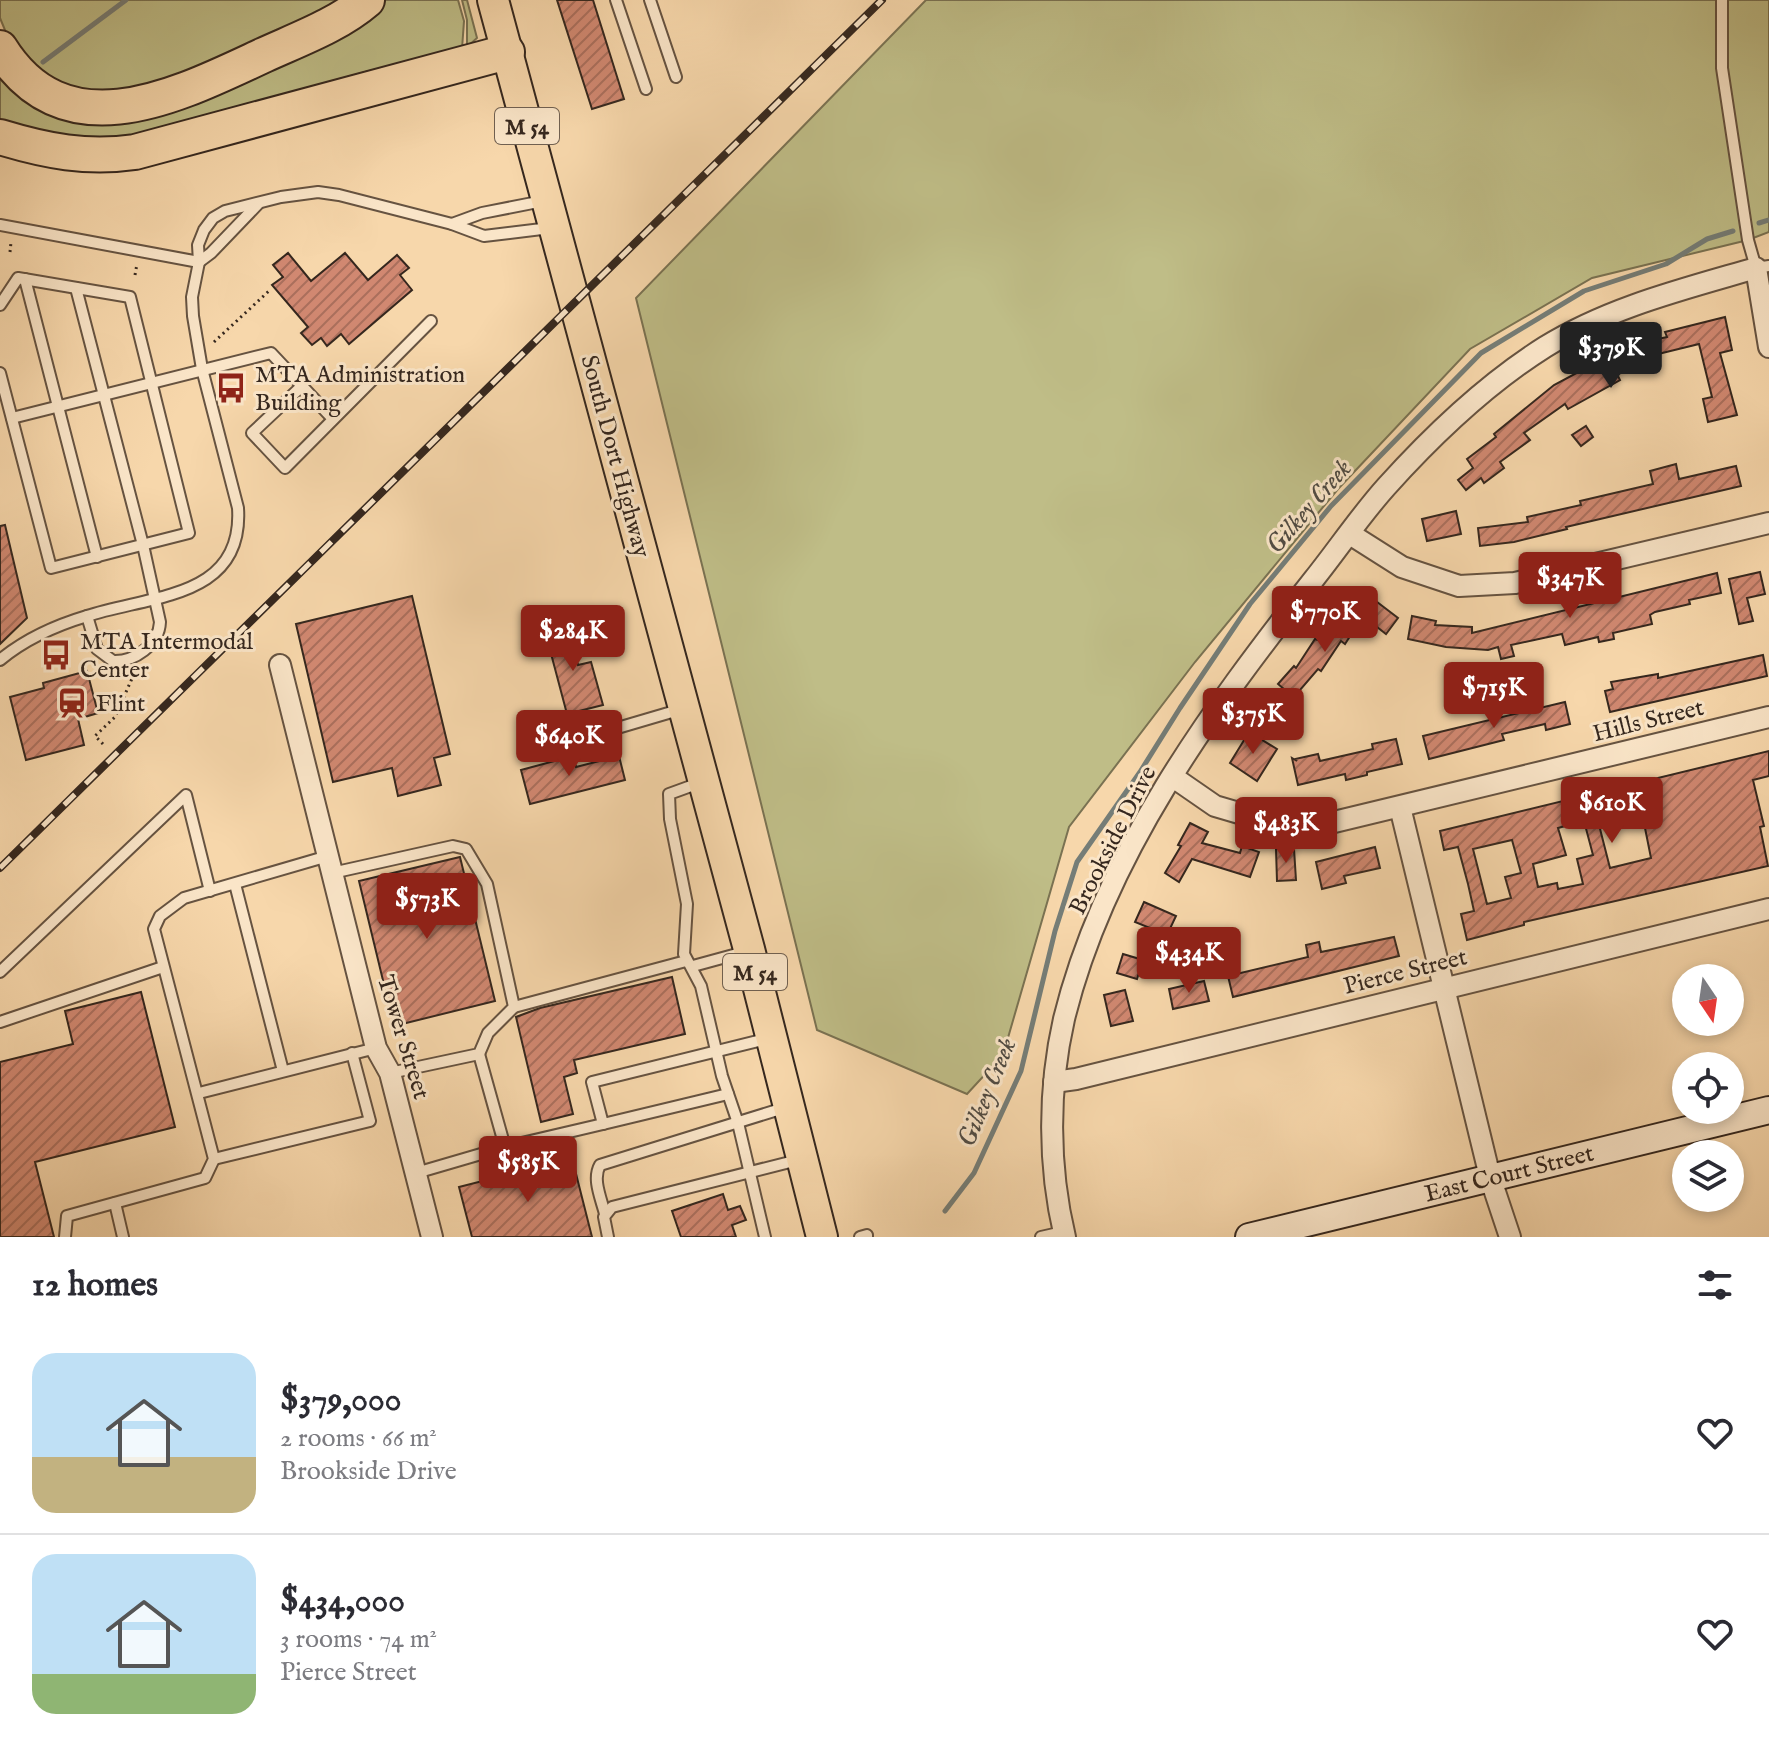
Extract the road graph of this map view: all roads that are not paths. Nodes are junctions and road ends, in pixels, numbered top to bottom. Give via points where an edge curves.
1 (367, 0) edge
2 (493, 0) edge
3 (616, 0) edge
4 (650, 0) edge
5 (1722, 0) edge
6 (0, 48) edge
7 (507, 52) junction
8 (676, 77) dead end
9 (646, 89) dead end
10 (0, 137) edge
11 (259, 203) junction
12 (551, 213) junction
13 (452, 224) junction
14 (0, 225) edge
15 (199, 262) junction
16 (1763, 267) edge
17 (25, 279) junction
18 (76, 288) junction
19 (0, 305) edge
20 (431, 321) dead end
21 (1769, 347) edge
22 (202, 369) junction
23 (0, 373) edge
24 (151, 382) junction
25 (302, 386) junction
26 (104, 395) junction
27 (58, 406) junction
28 (12, 418) junction
29 (333, 419) junction
30 (1769, 523) edge
31 (1350, 534) junction
32 (143, 545) junction
33 (97, 557) junction
34 (155, 598) junction
35 (87, 616) junction
36 (0, 660) edge
37 (280, 665) dead end
38 (684, 708) junction
39 (1769, 717) edge
40 (563, 744) dead end
41 (1173, 777) junction
42 (704, 781) junction
43 (1400, 807) junction
44 (330, 865) junction
45 (235, 884) junction
46 (210, 891) junction
47 (1769, 909) edge
48 (750, 951) junction
49 (690, 964) junction
50 (163, 967) junction
51 (0, 972) edge
52 (1444, 989) junction
53 (514, 1007) junction
54 (0, 1022) edge
55 (772, 1038) junction
56 (376, 1048) junction
57 (717, 1052) junction
58 (352, 1053) junction
59 (479, 1054) junction
60 (283, 1071) junction
61 (390, 1073) junction
62 (1054, 1082) junction
63 (199, 1093) junction
64 (728, 1094) junction
65 (789, 1107) junction
66 (1769, 1110) edge
67 (738, 1123) junction
68 (603, 1124) junction
69 (505, 1147) junction
70 (214, 1159) junction
71 (802, 1159) junction
72 (416, 1173) junction
73 (750, 1173) junction
74 (1490, 1177) junction
75 (115, 1203) junction
76 (605, 1214) junction
77 (1064, 1234) edge
78 (65, 1237) edge
79 (123, 1237) edge
80 (432, 1237) edge
81 (608, 1237) edge
82 (765, 1237) edge
83 (822, 1237) edge
84 (860, 1237) edge
85 (867, 1237) edge
86 (1041, 1237) edge
87 (1249, 1237) edge
88 (1510, 1237) edge

1 - 6 highway via 342,18 201,84 138,105 93,107 47,94 14,68
2 - 7 main road, South Dort Highway / M 54
3 - 9 lane
4 - 8 lane
5 - 16 lane via 1722,68 1748,240
7 - 10 highway via 135,152 71,154
7 - 12 main road, South Dort Highway / M 54
11 - 13 lane via 318,192
11 - 15 lane
11 - 15 lane via 213,218 198,245
12 - 13 lane via 482,213
12 - 13 lane via 484,236
12 - 38 main road, South Dort Highway / M 54
14 - 15 lane
15 - 22 lane via 192,297
16 - 21 street
16 - 31 street, Brookside Drive via 1623,308 1546,347 1486,391 1435,439 1385,488
17 - 18 lane
17 - 19 lane via 18,278
17 - 27 lane
18 - 24 lane via 130,297
18 - 26 lane
20 - 29 lane
22 - 24 lane
22 - 25 lane via 271,353
22 - 34 lane via 240,526 218,571 185,591
23 - 28 lane
24 - 26 lane
24 - 32 lane via 189,533
25 - 29 lane
25 - 29 lane via 252,433 260,442 285,468
26 - 27 lane
26 - 32 lane
27 - 28 lane
27 - 33 lane
28 - 33 lane via 51,568
30 - 31 street via 1515,583 1459,586 1402,567
31 - 41 street, Brookside Drive via 1251,660
32 - 33 lane
32 - 34 lane
34 - 35 lane
34 - 35 lane via 155,641 123,661 113,661 97,649
35 - 36 lane
37 - 44 street, Tower Street
38 - 40 lane
38 - 42 main road, South Dort Highway / M 54
39 - 43 street, Hills Street
41 - 43 street, Hills Street via 1215,806 1280,825 1330,823
41 - 62 street, Brookside Drive via 1106,900 1079,967
42 - 48 main road, South Dort Highway / M 54
42 - 49 lane via 669,794 687,904 683,938
43 - 52 street
44 - 45 lane
44 - 53 lane via 453,846 466,849 487,884
44 - 56 street, Tower Street
45 - 46 lane
45 - 60 lane
46 - 50 lane via 184,898 160,916 154,929
46 - 51 lane via 186,795
47 - 52 street, Pierce Street
48 - 49 lane
48 - 55 main road, South Dort Highway / M 54
49 - 53 lane
49 - 57 lane via 701,986
50 - 54 lane
50 - 63 lane
52 - 62 street, Pierce Street
52 - 74 street
53 - 59 lane via 488,1033
55 - 57 lane
55 - 65 main road, South Dort Highway / M 54
56 - 58 lane
56 - 61 street, Tower Street
57 - 64 lane
57 - 68 lane via 592,1082
58 - 60 lane
58 - 70 lane via 370,1121
59 - 61 lane
59 - 69 lane
60 - 63 lane
61 - 72 street, Tower Street
62 - 77 street, Brookside Drive via 1053,1170
63 - 70 lane
64 - 67 lane
64 - 68 lane
65 - 67 lane
65 - 71 main road, South Dort Highway / M 54
66 - 74 main road, East Court Street
67 - 73 lane
67 - 76 lane via 600,1165 597,1182
68 - 69 lane
69 - 72 lane
70 - 75 lane via 205,1178
71 - 73 lane
71 - 83 main road, South Dort Highway / M 54
72 - 80 street, Tower Street
73 - 76 lane via 612,1207
73 - 82 lane
74 - 87 main road, East Court Street
74 - 88 street
75 - 78 lane via 67,1216
75 - 79 lane
76 - 81 lane
77 - 86 lane
84 - 85 lane

